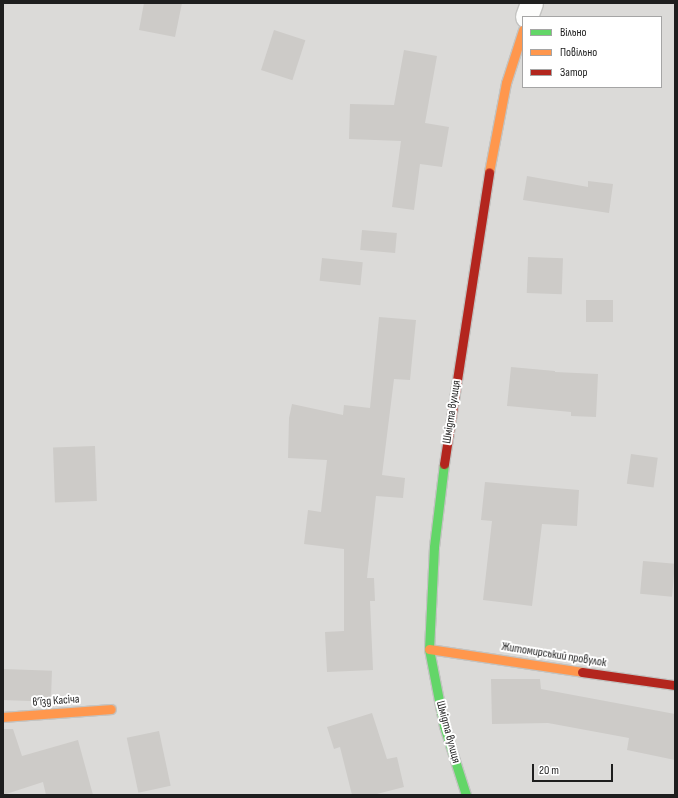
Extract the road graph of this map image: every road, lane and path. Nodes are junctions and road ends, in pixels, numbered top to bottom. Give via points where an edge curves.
1 (532, 3) edge
2 (527, 16) edge
3 (522, 33) edge
4 (429, 649) junction
5 (675, 684) edge
6 (111, 709) dead end
7 (3, 717) edge
8 (466, 795) edge

1 - 2 street
3 - 4 street, Шмідта вулиця via 506,83 492,152 448,441 434,548
4 - 5 street, Житомирський провулок via 667,685
4 - 8 street, Шмідта вулиця via 444,726
6 - 7 street, в’їзд Касіча

